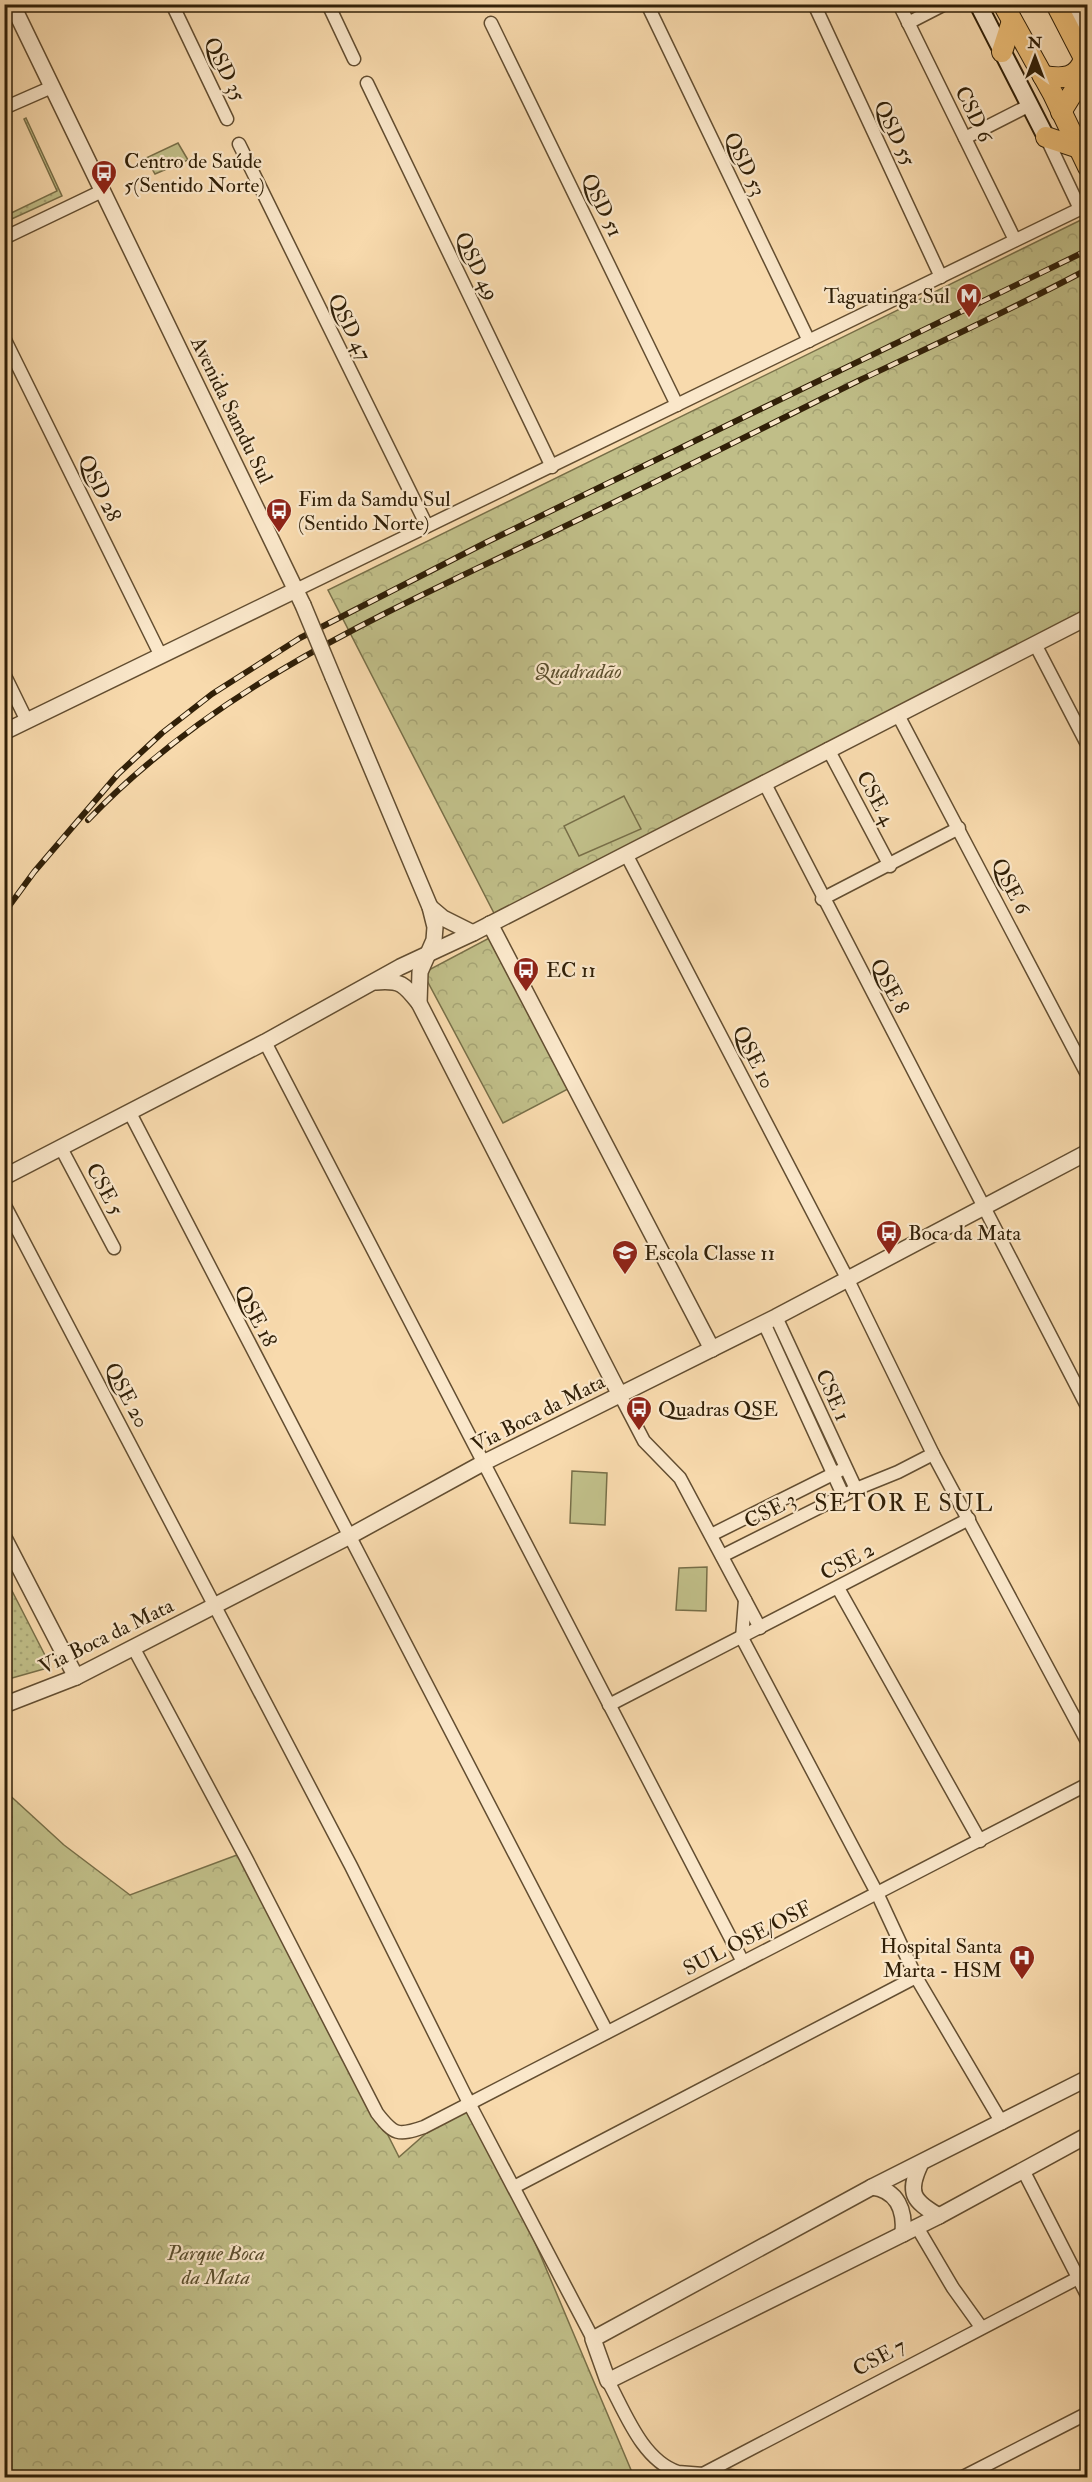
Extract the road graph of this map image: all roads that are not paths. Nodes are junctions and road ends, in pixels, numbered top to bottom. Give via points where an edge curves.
1 (12, 4) edge
2 (172, 4) edge
3 (328, 4) edge
4 (647, 4) edge
5 (814, 4) edge
6 (899, 4) edge
7 (945, 4) edge
8 (978, 4) edge
9 (1056, 4) edge
10 (1074, 4) edge
11 (1008, 13) edge
12 (491, 23) dead end
13 (908, 23) junction
14 (1088, 32) edge
15 (1002, 52) junction
16 (354, 59) dead end
17 (1086, 62) edge
18 (1043, 76) junction
19 (367, 82) dead end
20 (52, 87) junction
21 (1088, 88) edge
22 (1030, 105) junction
23 (4, 108) edge
24 (1061, 112) junction
25 (227, 119) dead end
26 (1046, 137) junction
27 (965, 138) junction
28 (239, 144) dead end
29 (1079, 148) junction
30 (1088, 167) edge
31 (102, 191) junction
32 (1084, 207) edge
33 (4, 238) edge
34 (1015, 240) junction
35 (940, 277) junction
36 (4, 338) edge
37 (808, 341) junction
38 (677, 405) junction
39 (552, 467) junction
40 (427, 526) junction
41 (296, 590) junction
42 (1088, 617) edge
43 (1035, 644) junction
44 (161, 656) junction
45 (4, 674) edge
46 (898, 715) junction
47 (27, 721) junction
48 (4, 732) edge
49 (1088, 746) edge
50 (828, 749) junction
51 (764, 782) junction
52 (959, 828) junction
53 (626, 854) junction
54 (890, 866) junction
55 (822, 899) junction
56 (430, 907) junction
57 (490, 924) junction
58 (472, 933) junction
59 (426, 955) junction
60 (376, 982) junction
61 (419, 1003) junction
62 (265, 1042) junction
63 (1088, 1076) edge
64 (130, 1113) junction
65 (61, 1148) junction
66 (1088, 1152) edge
67 (4, 1177) edge
68 (4, 1204) edge
69 (983, 1207) junction
70 (114, 1248) dead end
71 (847, 1278) junction
72 (770, 1320) junction
73 (712, 1348) junction
74 (620, 1395) junction
75 (1088, 1408) edge
76 (933, 1454) junction
77 (483, 1463) junction
78 (845, 1468) junction
79 (834, 1474) junction
80 (855, 1489) junction
81 (843, 1495) junction
82 (969, 1519) junction
83 (711, 1535) junction
84 (350, 1536) junction
85 (4, 1538) edge
86 (722, 1556) junction
87 (838, 1588) junction
88 (745, 1600) junction
89 (214, 1605) junction
90 (760, 1628) junction
91 (742, 1638) junction
92 (133, 1647) junction
93 (76, 1677) junction
94 (4, 1705) edge
95 (609, 1705) junction
96 (1088, 1743) edge
97 (1088, 1784) edge
98 (980, 1840) junction
99 (877, 1893) junction
100 (743, 1962) junction
101 (916, 1977) junction
102 (607, 2032) junction
103 (1088, 2078) edge
104 (469, 2103) junction
105 (1002, 2123) junction
106 (1088, 2135) edge
107 (920, 2165) junction
108 (1023, 2170) junction
109 (514, 2187) junction
110 (872, 2187) junction
111 (939, 2216) junction
112 (917, 2227) junction
113 (903, 2234) junction
114 (1078, 2278) junction
115 (1088, 2296) edge
116 (981, 2327) junction
117 (592, 2340) junction
118 (608, 2381) junction
119 (1088, 2413) edge
120 (700, 2475) junction
121 (754, 2478) edge
122 (961, 2478) edge

1 - 20 street, Avenida Samdu Sul
2 - 25 street, QSD 35
3 - 16 street
4 - 37 street, QSD 53
5 - 35 street, QSD 55
6 - 13 street, CSD 6
7 - 13 street
8 - 15 main road
9 - 17 highway
10 - 14 main road
11 - 15 highway
11 - 18 highway
12 - 38 street, QSD 51
13 - 27 street, CSD 6
15 - 22 main road
17 - 18 highway via 1069,77
18 - 24 highway
19 - 39 street, QSD 49
20 - 23 street
20 - 31 street, Avenida Samdu Sul
21 - 24 highway via 1074,91
22 - 26 main road
22 - 27 street
24 - 29 highway
26 - 29 highway
26 - 32 street
27 - 34 street, CSD 6
28 - 40 street, QSD 47
29 - 30 highway
31 - 33 street
31 - 41 street, Avenida Samdu Sul
32 - 34 street
34 - 35 street
35 - 37 street
36 - 44 street, QSD 28
37 - 38 street
38 - 39 street
39 - 40 street
40 - 41 street
41 - 44 street
41 - 56 street, Avenida Samdu Sul, bridge
42 - 43 street
43 - 46 street
43 - 49 street
44 - 47 street
45 - 47 street
46 - 50 street
46 - 52 street, QSE 6
47 - 48 street
50 - 51 street
50 - 54 street, CSE 4
51 - 53 street
51 - 55 street, QSE 8
52 - 54 street
52 - 63 street, QSE 6
53 - 57 street
53 - 71 street, QSE 10
54 - 55 street
55 - 69 street, QSE 8
56 - 58 street
56 - 59 street, Avenida Samdu Sul via 435,934
57 - 58 street
57 - 73 street
58 - 59 street
59 - 60 street
59 - 61 street, Avenida Samdu Sul via 420,972
60 - 61 street via 402,984
60 - 62 street
61 - 74 street
62 - 64 street
62 - 77 street
64 - 65 street
64 - 84 street, QSE 18
65 - 67 street
65 - 70 street, CSE 5
66 - 69 street, Via Boca da Mata
68 - 89 street, QSE 20
69 - 71 street, Via Boca da Mata
69 - 75 street, QSE 8
71 - 72 street, Via Boca da Mata
71 - 76 street, QSE 10
72 - 73 street, Via Boca da Mata
72 - 78 street, CSE 1
72 - 79 street, CSE 1
73 - 74 street, Via Boca da Mata
74 - 77 street, Via Boca da Mata
74 - 83 street via 644,1441 680,1478
76 - 80 street, CSE 3
76 - 82 street, QSE 10
77 - 84 street, Via Boca da Mata
77 - 95 street
78 - 79 street, CSE 3
78 - 80 street, CSE 1
79 - 81 street, CSE 1
79 - 83 street, CSE 3
80 - 81 street, CSE 3
81 - 86 street, CSE 3
82 - 87 street, CSE 2
82 - 96 street, QSE 10
83 - 86 street
84 - 89 street, Via Boca da Mata
84 - 102 street, QSE 18
85 - 93 street
86 - 88 street
87 - 90 street, CSE 2
87 - 98 street
88 - 90 street
88 - 91 street
89 - 92 street, Via Boca da Mata
89 - 104 street, QSE 20
90 - 91 street, CSE 2
91 - 95 street, CSE 2
91 - 99 street
92 - 93 street, Via Boca da Mata
92 - 104 street, SUL OSE/OSF via 378,2113 392,2131 399,2133 424,2127
93 - 94 street, Via Boca da Mata
95 - 100 street
97 - 98 street, SUL OSE/OSF
98 - 99 street, SUL OSE/OSF
99 - 100 street, SUL OSE/OSF
99 - 101 street
100 - 102 street, SUL OSE/OSF
101 - 105 street
101 - 109 street
102 - 104 street, SUL OSE/OSF
103 - 105 street
104 - 109 street, QSE 20
105 - 107 street
106 - 108 street
107 - 110 street
107 - 111 street via 912,2180 912,2190 920,2204
108 - 111 street
108 - 114 street
109 - 117 street, QSE 20
110 - 113 street via 884,2188 894,2195 902,2213
110 - 117 street
111 - 112 street
112 - 113 street
112 - 116 street
113 - 118 street
114 - 115 street
114 - 116 street, CSE 7
116 - 120 street, CSE 7
117 - 118 street
118 - 120 street via 653,2457 667,2469
119 - 122 street
120 - 121 street

